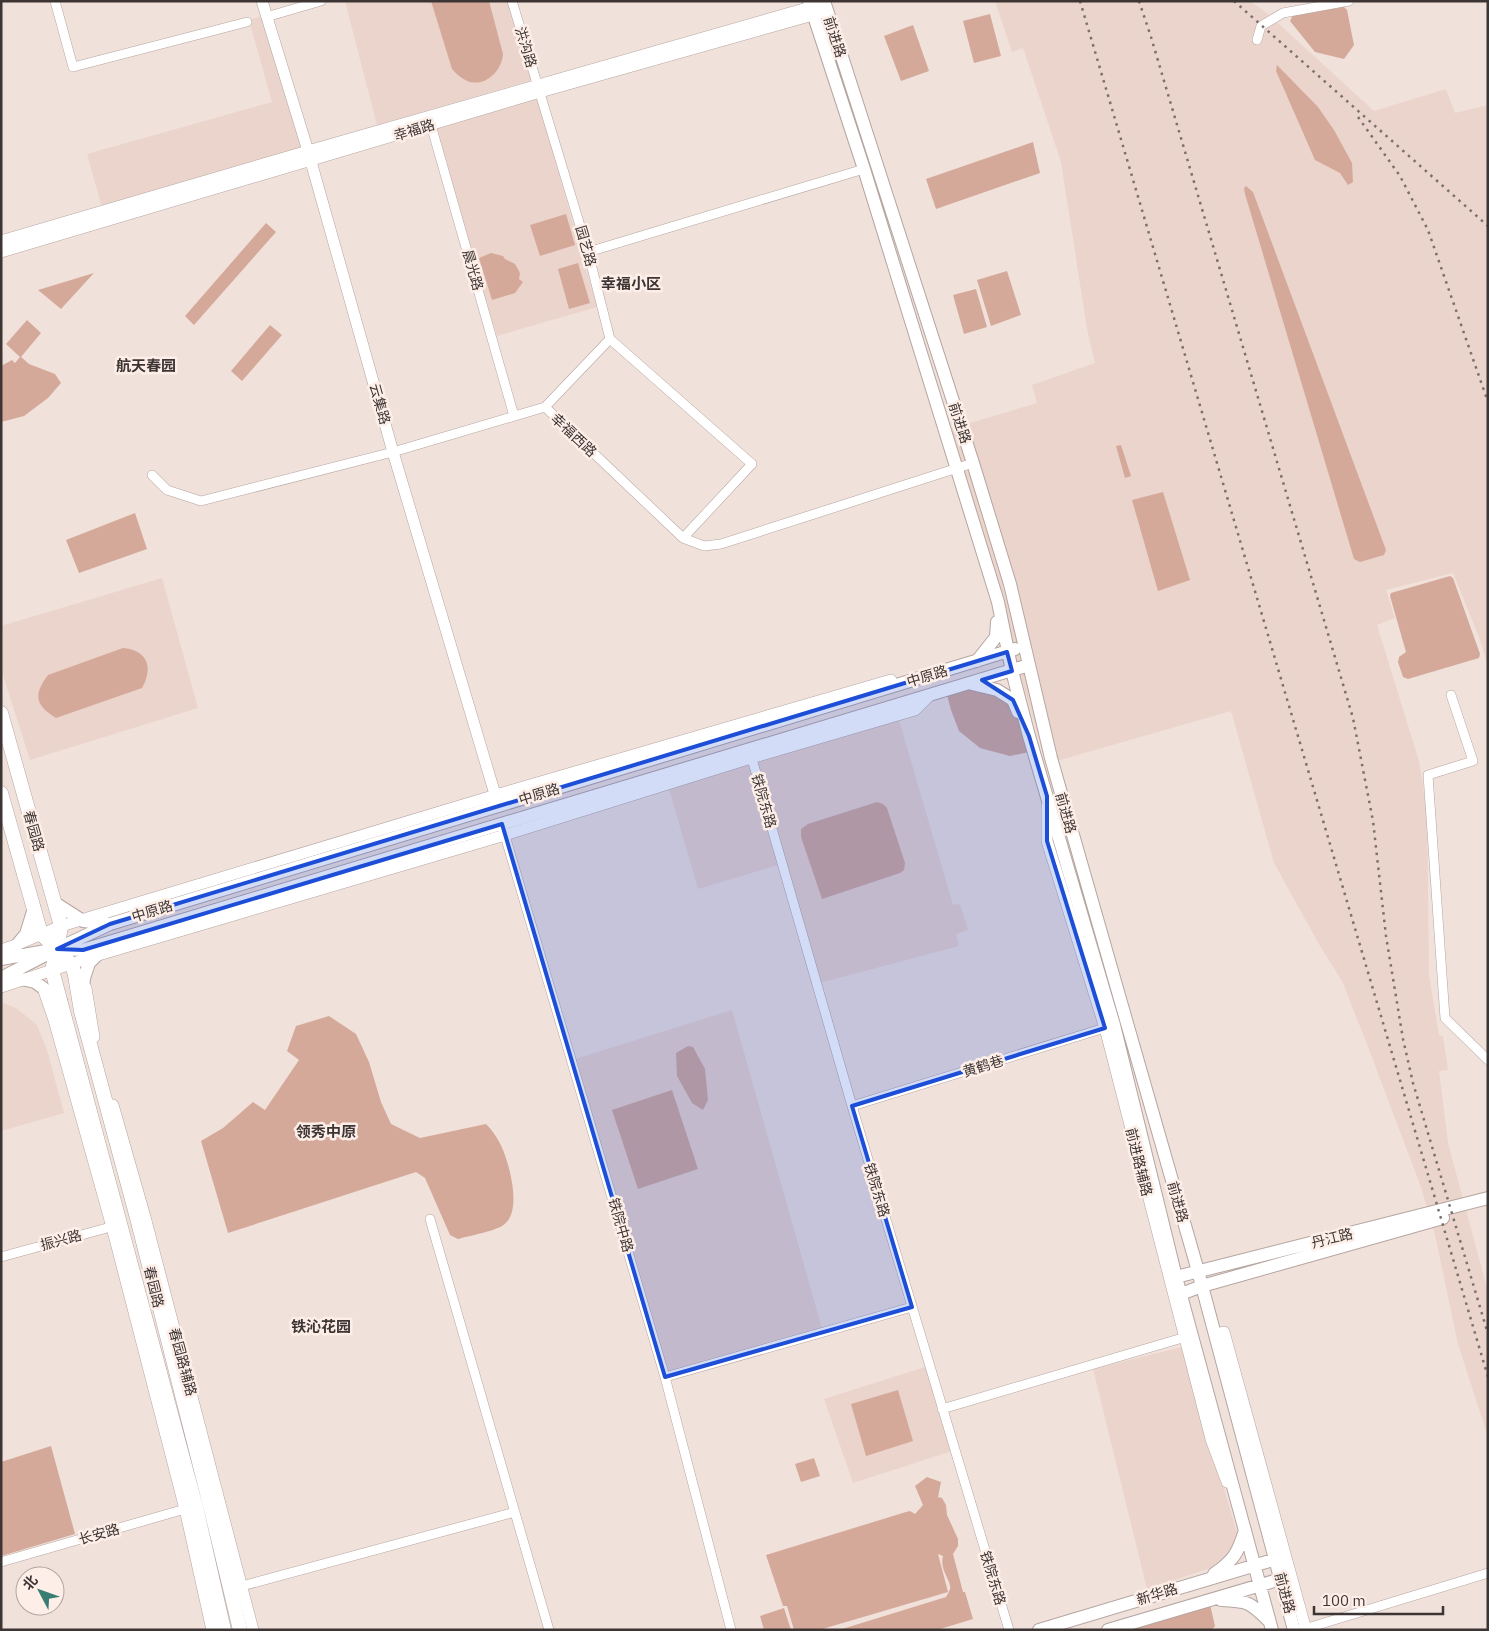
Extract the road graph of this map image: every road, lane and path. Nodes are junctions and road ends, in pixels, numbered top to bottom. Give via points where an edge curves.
1 (55, 1) edge
2 (262, 1) edge
3 (321, 1) edge
4 (512, 1) edge
5 (1349, 1) edge
6 (825, 5) edge
7 (811, 7) edge
8 (266, 17) junction
9 (247, 22) dead end
10 (1257, 40) dead end
11 (538, 88) junction
12 (431, 125) junction
13 (309, 156) junction
14 (864, 169) junction
15 (1, 241) edge
16 (1, 252) edge
17 (588, 252) junction
18 (610, 339) junction
19 (545, 407) junction
20 (514, 416) junction
21 (393, 452) junction
22 (973, 463) junction
23 (957, 468) junction
24 (152, 475) dead end
25 (683, 538) junction
26 (998, 602) junction
27 (1025, 647) junction
28 (1007, 652) junction
29 (977, 661) junction
30 (1029, 665) junction
31 (1012, 671) junction
32 (970, 684) junction
33 (1452, 695) dead end
34 (1, 713) edge
35 (1029, 736) junction
36 (750, 754) junction
37 (1, 793) edge
38 (497, 801) junction
39 (503, 829) junction
40 (55, 902) junction
41 (34, 908) junction
42 (83, 920) junction
43 (110, 924) junction
44 (61, 926) junction
45 (41, 934) junction
46 (110, 942) junction
47 (16, 946) junction
48 (57, 949) junction
49 (3, 956) edge
50 (95, 956) junction
51 (72, 965) junction
52 (52, 970) junction
53 (4, 977) edge
54 (84, 978) junction
55 (27, 980) junction
56 (1, 988) edge
57 (43, 988) junction
58 (60, 1001) junction
59 (80, 1010) junction
60 (1109, 1027) junction
61 (1488, 1060) edge
62 (852, 1106) junction
63 (1488, 1198) edge
64 (1488, 1206) edge
65 (430, 1219) dead end
66 (117, 1226) junction
67 (1, 1257) edge
68 (1198, 1271) junction
69 (1176, 1277) junction
70 (1202, 1286) junction
71 (1181, 1294) junction
72 (912, 1307) junction
73 (1215, 1334) junction
74 (1188, 1336) junction
75 (665, 1377) junction
76 (942, 1409) junction
77 (191, 1508) junction
78 (515, 1512) junction
79 (1244, 1528) junction
80 (1276, 1559) junction
81 (1, 1562) edge
82 (1254, 1565) junction
83 (1488, 1573) edge
84 (1206, 1579) junction
85 (1281, 1579) junction
86 (1259, 1584) junction
87 (236, 1587) junction
88 (1209, 1600) junction
89 (1270, 1627) edge
90 (1302, 1629) edge
91 (212, 1630) edge
92 (224, 1630) edge
93 (240, 1630) edge
94 (253, 1630) edge
95 (549, 1630) edge
96 (731, 1630) edge
97 (1009, 1630) edge
98 (1039, 1630) edge
99 (1108, 1630) edge

1 - 9 street via 73,67
2 - 8 street, 云集路
3 - 8 street
4 - 11 street, 洪沟路
5 - 10 street via 1283,13 1261,26
6 - 7 street, 幸福路
6 - 22 main road, 前进路
7 - 11 street, 幸福路
7 - 14 main road, 前进路
8 - 13 street, 云集路
11 - 12 street, 幸福路
11 - 13 street, 幸福路
11 - 17 street, 园艺路
12 - 13 street, 幸福路
12 - 20 street, 晨光路
13 - 15 street, 幸福路
13 - 16 street, 幸福路
13 - 21 street, 云集路
14 - 17 street
14 - 23 main road, 前进路
17 - 18 street, 园艺路
18 - 19 street
18 - 25 street via 752,464
19 - 20 street, 幸福西路
19 - 25 street, 幸福西路
20 - 21 street, 幸福西路
21 - 24 street, 幸福西路 via 200,501 167,490
21 - 38 street, 云集路
22 - 23 street, 幸福西路
22 - 27 main road, 前进路 via 1010,584
23 - 25 street, 幸福西路 via 722,544 704,546
23 - 26 main road, 前进路
26 - 28 main road, 前进路
26 - 29 main road via 996,637
27 - 28 main road, 中原路
27 - 30 main road, 前进路
28 - 29 main road, 中原路
28 - 31 main road, 前进路
29 - 38 main road, 中原路
30 - 31 main road, 中原路
30 - 68 main road, 前进路 via 1050,758
31 - 32 main road, 中原路
31 - 35 main road, 前进路
32 - 35 main road via 996,690 1013,700
32 - 36 main road, 中原路
33 - 61 street via 1473,761 1428,775 1444,1018
34 - 40 main road, 春园路
35 - 60 main road, 前进路
36 - 39 main road, 中原路
36 - 62 street, 铁院东路
37 - 41 main road, 春园路
38 - 42 street
38 - 43 main road, 中原路
39 - 46 main road, 中原路
39 - 50 street
39 - 75 street, 铁院中路
40 - 42 main road
40 - 44 main road, 春园路
41 - 45 main road, 春园路
41 - 47 main road via 26,934
42 - 43 main road
42 - 44 street
43 - 48 main road, 中原路
44 - 45 street
44 - 48 main road, 春园路
45 - 47 street
45 - 48 main road
46 - 48 main road, 中原路 via 83,950
46 - 50 main road
47 - 49 main road
48 - 49 main road, 中原路
48 - 51 main road
48 - 52 main road, 春园路
48 - 53 main road, 中原路
50 - 51 street
50 - 54 main road via 89,962
51 - 52 street
51 - 59 main road, 春园路
52 - 55 street
52 - 58 main road, 春园路
53 - 55 main road
54 - 59 main road
54 - 87 street, 春园路辅路 via 92,1032 145,1217
55 - 56 street
55 - 57 main road
57 - 58 main road
57 - 66 street
58 - 66 main road, 春园路
59 - 87 main road, 春园路
60 - 62 street, 黄鹤巷
60 - 69 main road, 前进路
60 - 74 street, 前进路辅路
62 - 72 street, 铁院东路
63 - 68 main road, 丹江路
64 - 70 main road, 丹江路
65 - 78 street
66 - 67 street, 振兴路
66 - 77 main road, 春园路
68 - 69 main road, 丹江路
68 - 70 main road, 前进路
69 - 71 main road, 前进路
70 - 71 main road, 丹江路
70 - 73 main road, 前进路
71 - 74 main road, 前进路
72 - 75 street
72 - 76 street, 铁院东路
73 - 80 main road, 前进路
73 - 90 street via 1224,1332
74 - 76 street
74 - 79 main road, 前进路
75 - 96 street, 铁院中路
76 - 97 street, 铁院东路
77 - 81 street, 长安路
77 - 91 street
77 - 92 main road, 春园路
78 - 87 street
78 - 95 street
79 - 82 main road, 前进路
79 - 84 main road via 1238,1550 1226,1566
80 - 82 main road, 新华路
80 - 85 main road, 前进路
82 - 84 main road, 新华路
82 - 86 main road, 前进路
83 - 90 street
84 - 98 main road, 新华路
85 - 86 main road, 新华路
85 - 90 main road, 前进路
86 - 88 main road, 新华路
86 - 89 main road, 前进路
87 - 93 main road, 春园路
87 - 94 street, 春园路辅路
88 - 89 main road via 1242,1600 1254,1606
88 - 99 main road, 新华路

